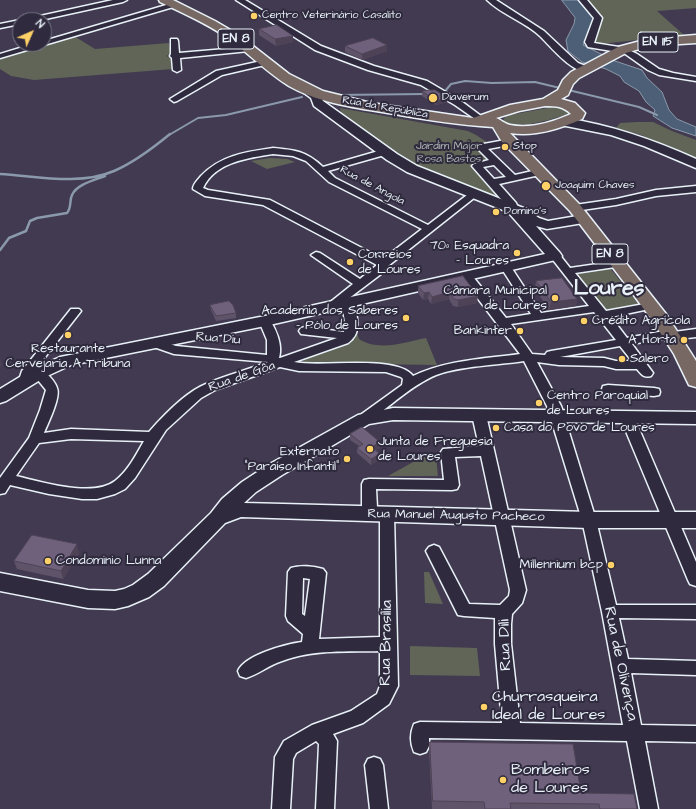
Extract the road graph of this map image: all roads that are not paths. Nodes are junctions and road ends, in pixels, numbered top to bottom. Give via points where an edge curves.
1 (123, 0) edge
2 (164, 0) edge
3 (240, 0) edge
4 (491, 0) edge
5 (583, 0) edge
6 (176, 5) junction
7 (52, 15) edge
8 (12, 25) edge
9 (0, 26) edge
10 (696, 39) edge
11 (52, 41) edge
12 (174, 41) dead end
13 (247, 48) junction
14 (14, 52) edge
15 (618, 52) junction
16 (0, 56) edge
17 (174, 56) junction
18 (266, 62) junction
19 (588, 67) junction
20 (176, 70) dead end
21 (696, 79) edge
22 (565, 88) junction
23 (174, 99) dead end
24 (327, 101) junction
25 (547, 102) junction
26 (352, 103) junction
27 (464, 107) junction
28 (575, 109) junction
29 (332, 113) junction
30 (445, 119) junction
31 (497, 119) junction
32 (475, 120) junction
33 (565, 122) junction
34 (593, 126) junction
35 (540, 128) junction
36 (509, 141) junction
37 (385, 152) junction
38 (528, 159) junction
39 (495, 162) junction
40 (696, 164) edge
41 (322, 170) junction
42 (541, 172) junction
43 (513, 178) junction
44 (491, 183) junction
45 (696, 189) edge
46 (474, 194) junction
47 (514, 210) junction
48 (579, 214) junction
49 (429, 229) junction
50 (541, 230) junction
51 (316, 255) dead end
52 (555, 256) junction
53 (384, 264) junction
54 (618, 264) junction
55 (505, 266) junction
56 (569, 271) junction
57 (466, 275) junction
58 (360, 284) junction
59 (348, 302) junction
60 (331, 306) junction
61 (650, 306) junction
62 (76, 311) dead end
63 (601, 312) junction
64 (538, 317) junction
65 (265, 321) junction
66 (503, 322) junction
67 (305, 331) dead end
68 (696, 333) edge
69 (670, 335) junction
70 (349, 336) junction
71 (155, 343) junction
72 (624, 343) junction
73 (532, 357) junction
74 (276, 361) junction
75 (692, 364) edge
76 (32, 377) junction
77 (696, 381) edge
78 (408, 386) junction
79 (608, 389) dead end
80 (654, 392) dead end
81 (0, 397) edge
82 (479, 415) junction
83 (556, 417) junction
84 (627, 417) junction
85 (364, 418) junction
86 (696, 418) edge
87 (153, 437) junction
88 (35, 439) junction
89 (488, 451) junction
90 (263, 478) junction
91 (4, 484) edge
92 (280, 512) junction
93 (378, 514) junction
94 (501, 516) junction
95 (218, 518) junction
96 (589, 520) junction
97 (672, 520) junction
98 (696, 520) edge
99 (434, 551) dead end
100 (696, 580) edge
101 (0, 582) edge
102 (504, 612) junction
103 (610, 612) junction
104 (696, 612) edge
105 (388, 644) junction
106 (620, 666) junction
107 (696, 668) edge
108 (246, 672) dead end
109 (318, 731) junction
110 (512, 731) junction
111 (635, 733) junction
112 (696, 734) edge
113 (420, 746) dead end
114 (374, 765) dead end
115 (281, 809) edge
116 (325, 809) edge
117 (379, 809) edge
118 (649, 809) edge

1 - 7 street
2 - 6 main road, EN 8
3 - 27 street via 318,48 371,68 424,83
4 - 19 street via 541,33 576,65
5 - 15 street via 598,18 590,45 613,48
6 - 11 street
6 - 13 main road, EN 8 via 216,25
8 - 9 street
10 - 15 main road, EN 115 via 634,45
12 - 17 street
13 - 17 street
13 - 18 main road, EN 8
14 - 16 street
15 - 19 main road, EN 115
15 - 21 street via 634,54 662,73
17 - 20 street
18 - 23 street via 219,73
18 - 24 main road, Rua da República / EN 8 via 286,78
19 - 22 main road, EN 115 via 575,75
22 - 25 main road
22 - 28 main road
24 - 26 main road, Rua da República / EN 8
24 - 29 street
25 - 28 main road via 564,103
25 - 31 main road
26 - 29 street via 335,105 332,107
26 - 30 main road, Rua da República / EN 8
27 - 31 street
27 - 32 street
28 - 33 main road via 577,116
28 - 34 street
29 - 37 street
30 - 32 main road, Rua da República / EN 8
30 - 36 main road
31 - 32 main road, Rua da República
31 - 35 main road via 515,130
31 - 36 main road
33 - 34 street
33 - 35 main road
34 - 40 street via 638,140
35 - 38 main road via 528,144
36 - 38 main road
36 - 39 street via 481,148
37 - 41 street
37 - 46 street via 412,169
38 - 42 main road, EN 8
39 - 43 street
39 - 44 street via 476,166
41 - 49 street, Rua de Angola via 332,180
41 - 53 street, Rua de Angola via 309,159 290,152 273,151 237,157 214,168 198,189 204,193 266,202
42 - 43 street
42 - 48 main road, EN 8
43 - 44 street
44 - 47 street
45 - 48 street via 656,192
46 - 47 street
46 - 49 street
47 - 50 street
48 - 50 street
48 - 54 main road, EN 8
49 - 53 street
50 - 52 street
51 - 58 street
52 - 55 street
52 - 56 street
53 - 58 street
54 - 56 street
54 - 61 main road, EN 8
55 - 57 street
55 - 64 street
56 - 63 street
57 - 59 street
57 - 66 street, Rua de Olivença
58 - 60 street
59 - 60 street
59 - 70 street via 352,331
60 - 65 street
61 - 63 street
61 - 69 main road, EN 8
62 - 76 street via 28,371
63 - 64 street
63 - 72 street
64 - 66 street
65 - 71 street
65 - 74 street via 271,335
66 - 73 street, Rua de Olivença
67 - 70 street
68 - 69 street
69 - 72 street
69 - 75 main road, EN 8
70 - 74 street via 344,340
71 - 74 street, Rua Diu via 174,350
71 - 76 street via 66,361
72 - 73 street
72 - 73 street via 644,369 604,362 560,361
73 - 78 street via 450,367 432,372
73 - 83 street, Rua de Olivença
74 - 78 street, Rua de Gôa via 299,367 387,368 405,374 409,379
74 - 87 street, Rua de Gôa via 196,395
75 - 77 main road, EN 8
76 - 81 street
76 - 88 street via 50,385 52,390
78 - 85 street
79 - 80 street
82 - 83 street
82 - 85 street via 393,414
82 - 89 street, Rua Díli
83 - 84 street
83 - 96 street, Rua de Olivença
84 - 86 street
84 - 97 street
85 - 90 street
87 - 88 street via 72,434
87 - 91 street, Rua de Gôa via 130,473 119,485 101,494
88 - 91 street
89 - 93 street, Rua Brasília via 448,452 452,485 369,484 370,508
89 - 94 street, Rua Díli
90 - 92 street via 259,498 263,504
90 - 95 street via 229,504
92 - 93 street, Rua Manuel Augusto Pacheco
92 - 95 street, Rua Manuel Augusto Pacheco via 242,510
93 - 94 street, Rua Manuel Augusto Pacheco
93 - 105 street, Rua Brasília
94 - 96 street, Rua Manuel Augusto Pacheco
94 - 102 street, Rua Díli via 518,590 516,599
95 - 101 street via 156,580 128,597 115,600 88,599
96 - 97 street, Rua Manuel Augusto Pacheco
96 - 103 street, Rua de Olivença
97 - 98 street, Rua Manuel Augusto Pacheco
97 - 100 street
99 - 102 street via 464,610
102 - 110 street, Rua Díli via 503,644
103 - 104 street
103 - 106 street, Rua de Olivença
105 - 108 street via 310,639 261,661
105 - 109 street, Rua Brasília via 389,686 383,699 357,717
106 - 107 street
106 - 111 street, Rua de Olivença
109 - 115 street, Rua Brasília via 290,748 284,757
109 - 116 street via 328,741
110 - 111 street
110 - 113 street via 420,730
111 - 112 street
111 - 118 street, Rua de Olivença
114 - 117 street

